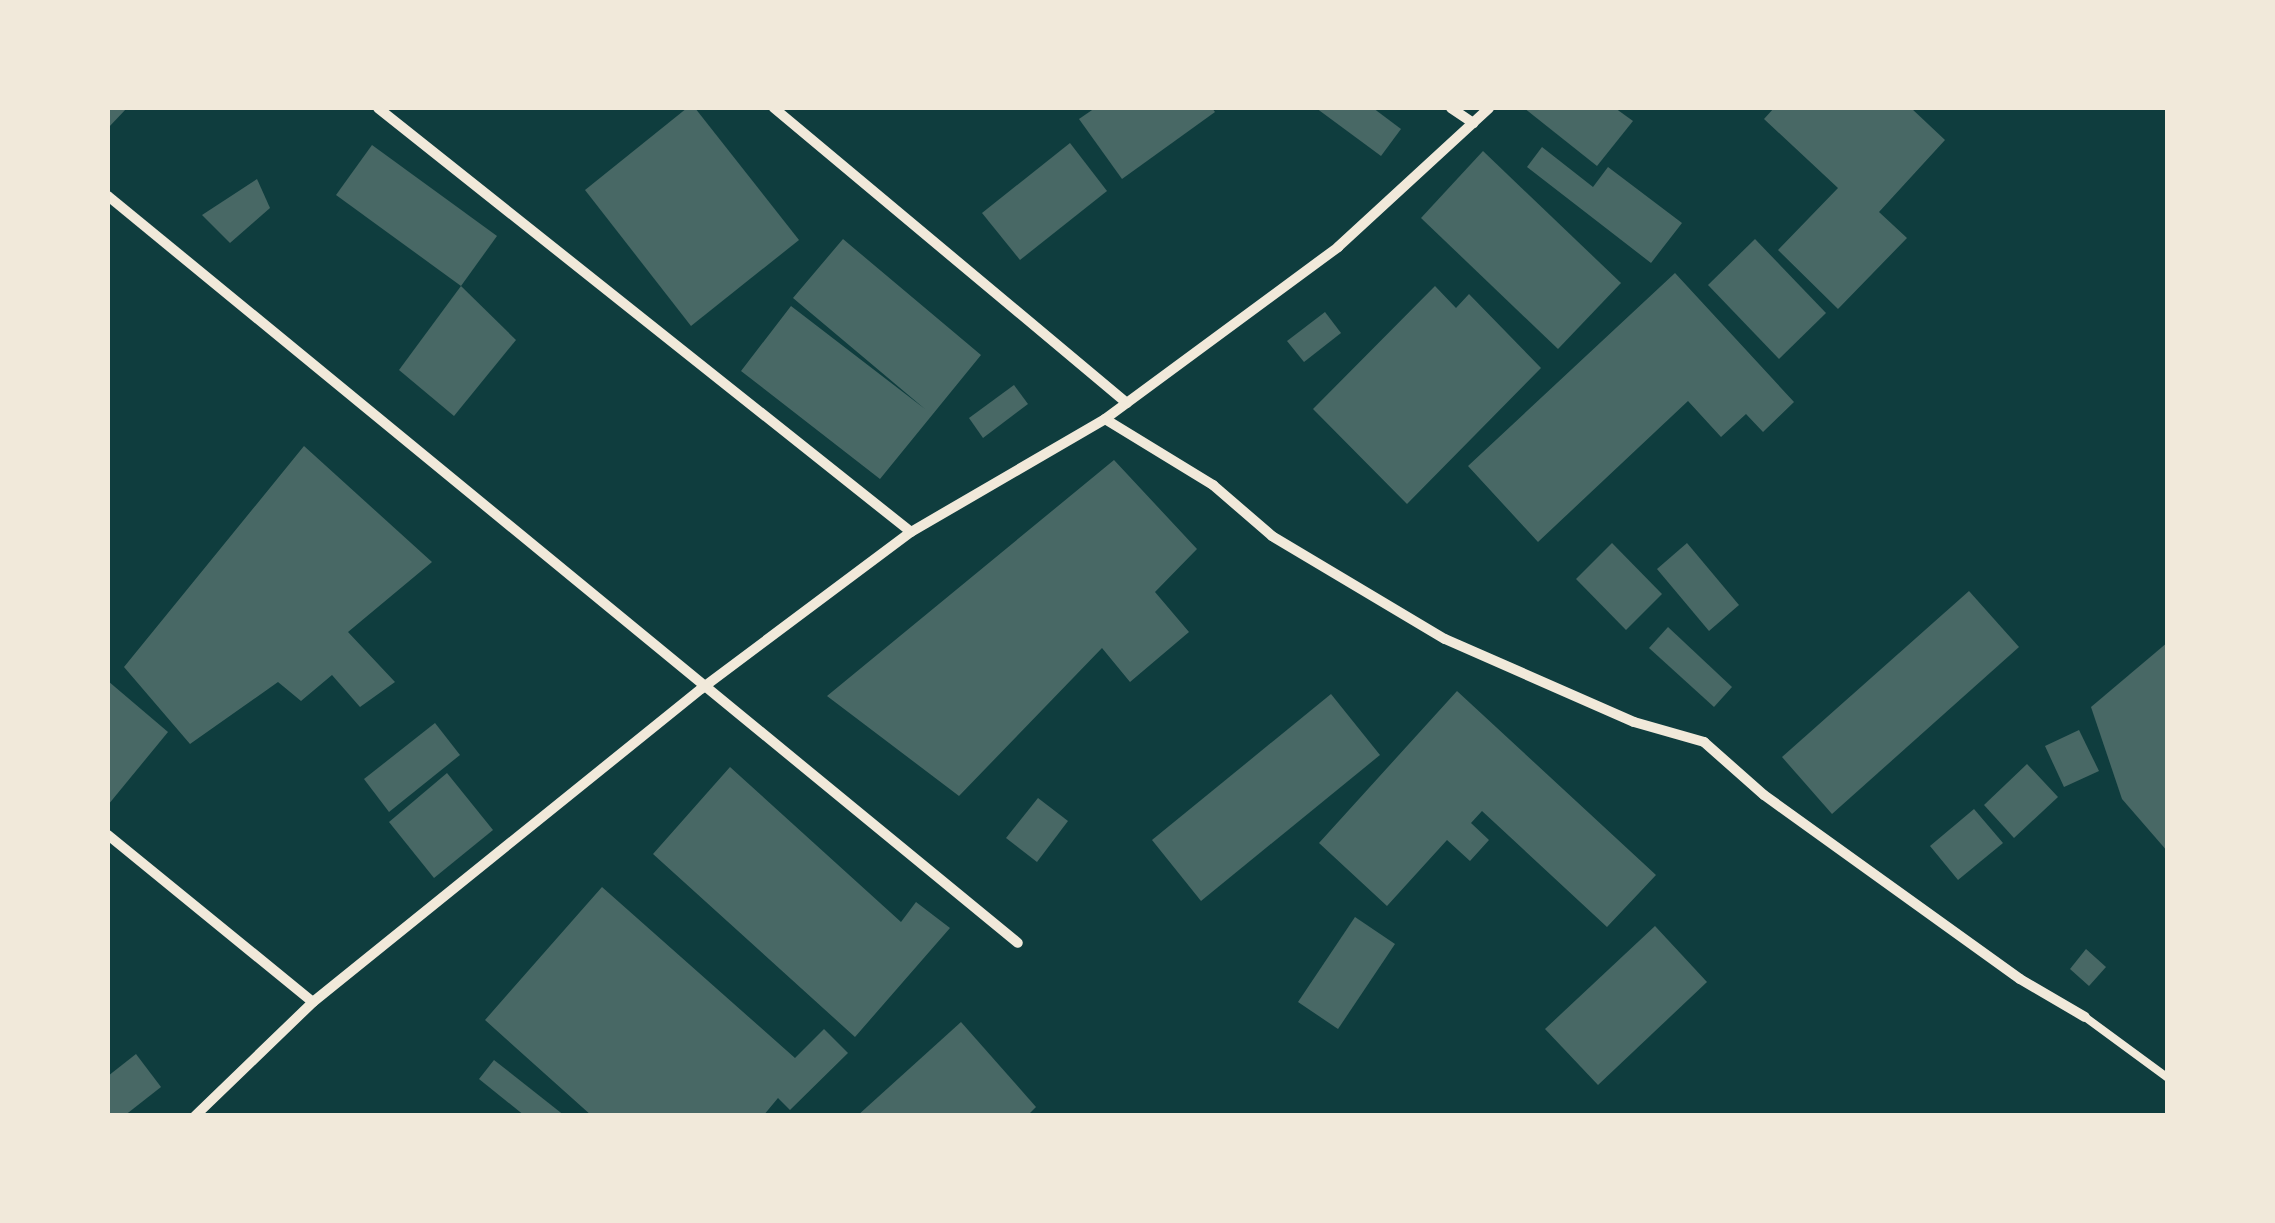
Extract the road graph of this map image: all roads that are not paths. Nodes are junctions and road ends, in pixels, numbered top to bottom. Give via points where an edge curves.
1 (378, 108) edge
2 (774, 108) edge
3 (1451, 108) edge
4 (1488, 108) edge
5 (1473, 123) junction
6 (108, 196) edge
7 (1128, 403) junction
8 (1105, 419) junction
9 (912, 532) junction
10 (700, 689) junction
11 (108, 836) edge
12 (1018, 943) dead end
13 (314, 1002) junction
14 (2084, 1017) joint
15 (2168, 1078) edge
16 (195, 1116) edge

1 - 9 street
2 - 7 street
3 - 5 street
4 - 5 street
5 - 7 street via 1338,247
6 - 10 street
7 - 8 street
8 - 9 street
8 - 14 street via 1212,485 1272,536 1446,639 1634,722 1704,742 1764,794 2020,979
9 - 10 street
10 - 12 street
10 - 13 street
11 - 13 street
13 - 16 street
14 - 15 lane

